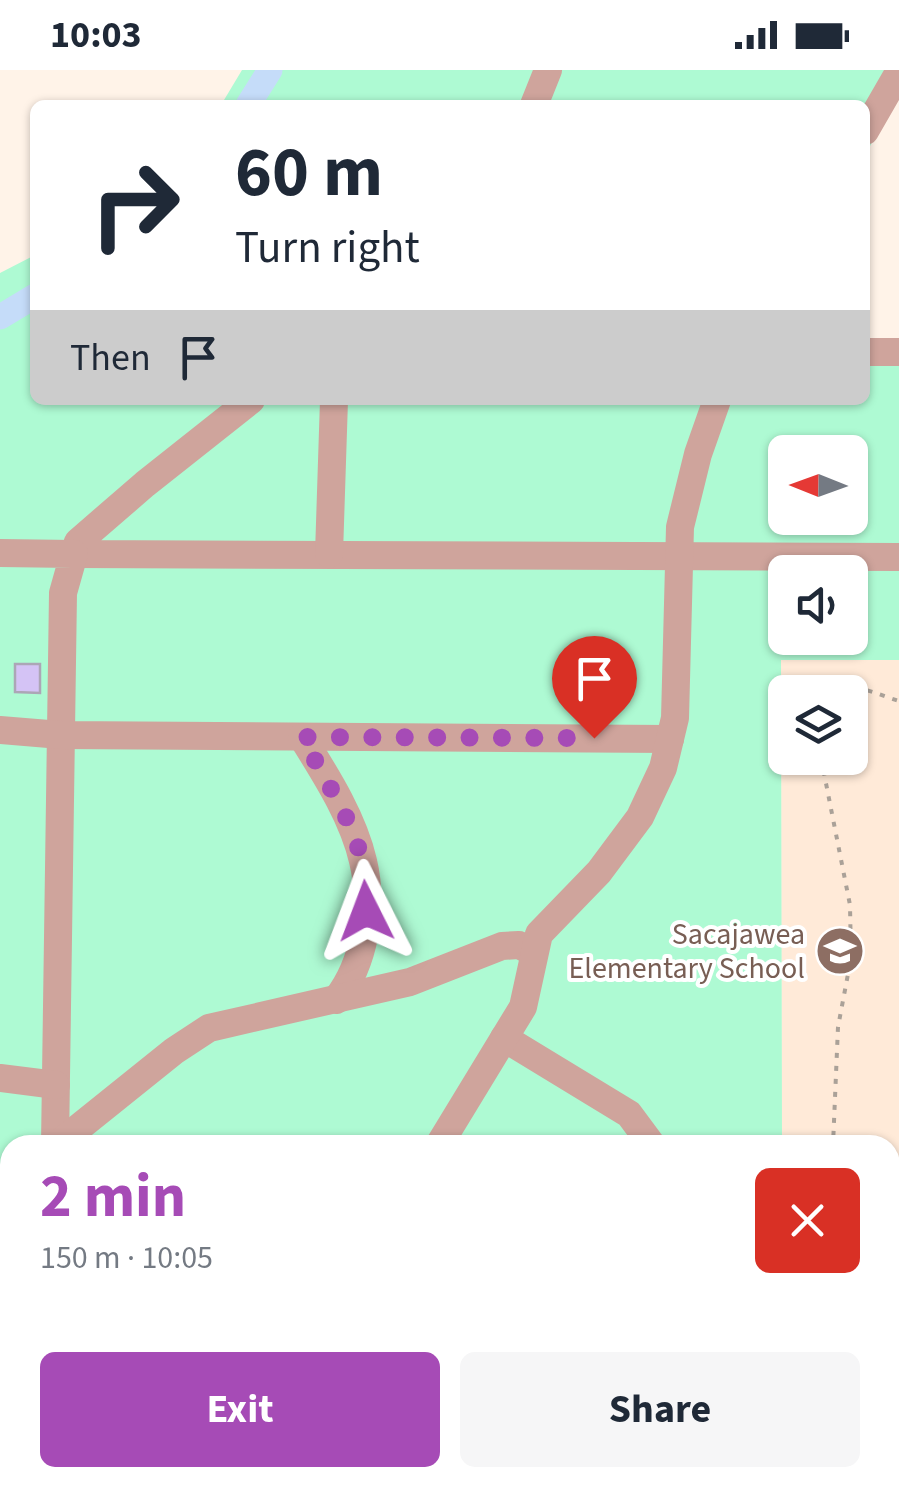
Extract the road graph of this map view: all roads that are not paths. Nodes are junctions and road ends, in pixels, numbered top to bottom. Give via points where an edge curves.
1 (548, 70) edge
2 (899, 72) edge
3 (536, 100) edge
4 (870, 122) edge
5 (870, 352) edge
6 (899, 352) edge
7 (244, 405) edge
8 (334, 405) edge
9 (715, 405) edge
10 (0, 553) edge
11 (74, 554) junction
12 (329, 554) junction
13 (679, 556) junction
14 (899, 557) edge
15 (0, 730) edge
16 (61, 736) junction
17 (302, 737) junction
18 (670, 739) junction
19 (533, 952) junction
20 (336, 1000) junction
21 (504, 1038) junction
22 (0, 1078) edge
23 (56, 1085) junction
24 (56, 1135) edge
25 (68, 1135) edge
26 (445, 1135) edge
27 (645, 1135) edge

1 - 3 street
2 - 4 street
5 - 6 street
7 - 11 street via 78,542
8 - 12 street
9 - 13 street via 680,527
10 - 11 street
11 - 12 street
11 - 16 street via 63,593
12 - 13 street
13 - 14 street
13 - 18 street
15 - 16 street
16 - 17 street
16 - 23 street
17 - 18 street
17 - 20 street via 364,862 363,944 352,979
18 - 19 street via 640,817 600,872 539,934
19 - 20 street via 502,946 410,982
19 - 21 street via 523,1007
20 - 25 street via 209,1028
21 - 26 street
21 - 27 street via 629,1114
22 - 23 street
23 - 24 street

